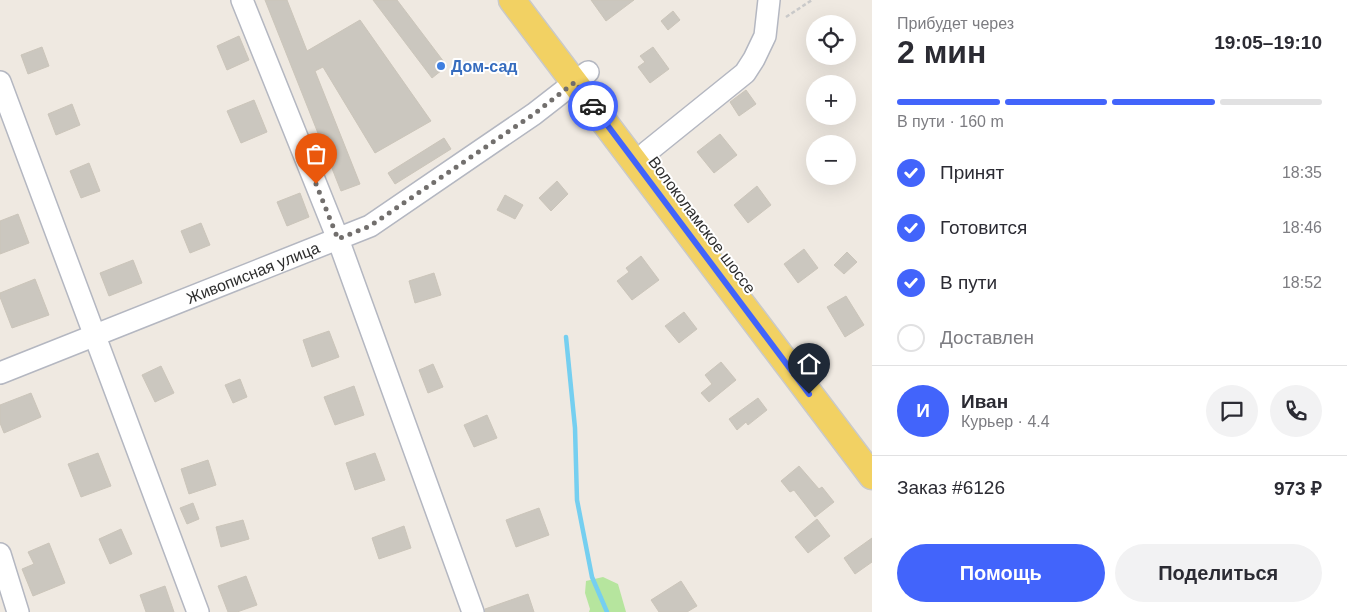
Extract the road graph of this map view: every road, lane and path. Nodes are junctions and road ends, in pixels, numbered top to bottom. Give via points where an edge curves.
1 (242, 0) edge
2 (512, 0) edge
3 (533, 0) edge
4 (769, 0) edge
5 (812, 0) edge
6 (765, 36) junction
7 (581, 77) junction
8 (0, 82) edge
9 (647, 152) junction
10 (338, 239) junction
11 (95, 336) junction
12 (0, 374) edge
13 (872, 449) edge
14 (872, 476) edge
15 (0, 554) edge
16 (18, 612) edge
17 (198, 612) edge
18 (473, 612) edge

1 - 10 street
2 - 7 main road, Волоколамское шоссе
3 - 7 main road, Волоколамское шоссе
4 - 6 street
5 - 6 path via 779,21
6 - 9 street via 745,73
7 - 9 main road, Волоколамское шоссе
7 - 10 street, Живописная улица via 534,114 370,226
7 - 14 main road, Волоколамское шоссе
8 - 11 street
9 - 13 main road, Волоколамское шоссе
10 - 11 street, Живописная улица
10 - 18 street
11 - 12 street, Живописная улица
11 - 17 street
15 - 16 street

